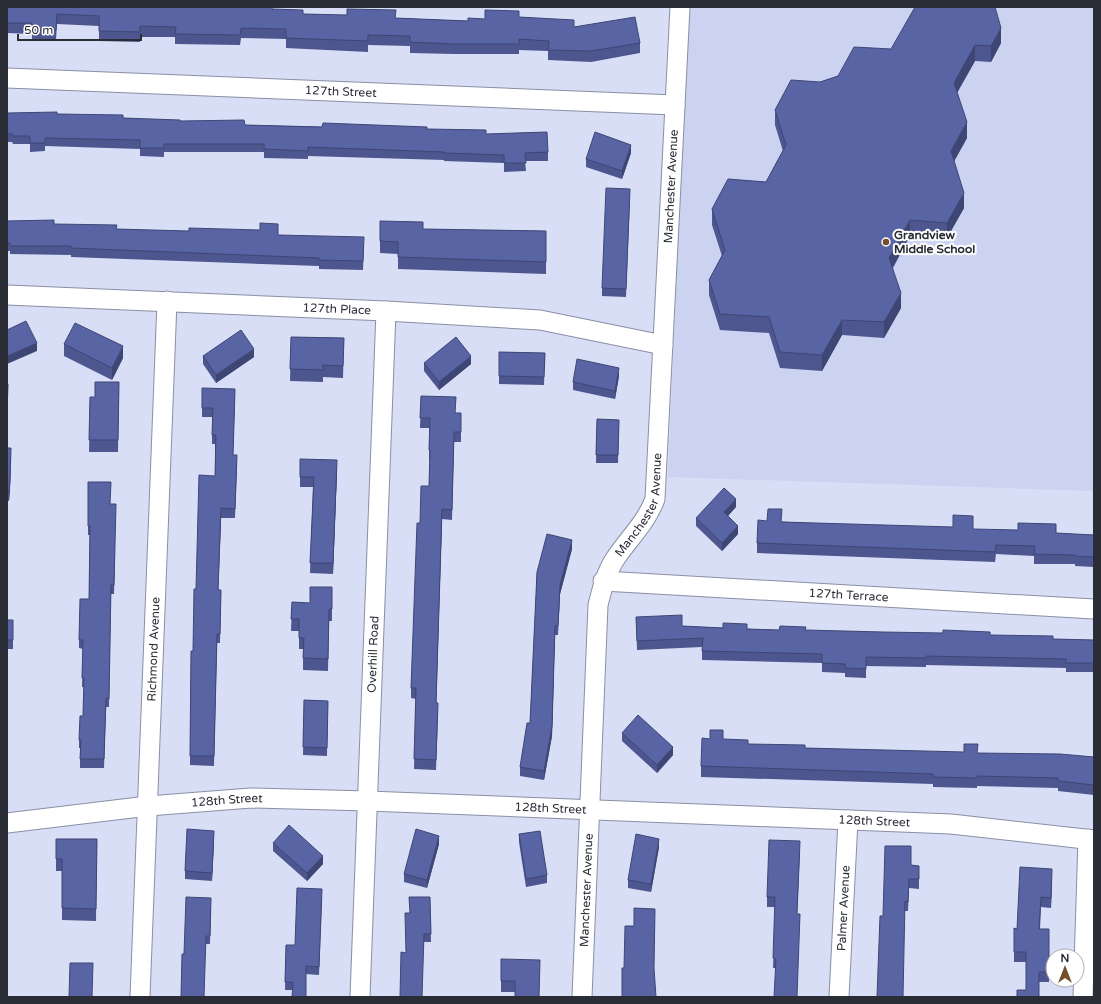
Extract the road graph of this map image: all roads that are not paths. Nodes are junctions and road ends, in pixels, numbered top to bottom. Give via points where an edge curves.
1 (680, 7) edge
2 (7, 78) edge
3 (675, 105) junction
4 (7, 295) edge
5 (167, 301) junction
6 (386, 311) junction
7 (664, 345) junction
8 (604, 581) junction
9 (1094, 609) edge
10 (368, 801) junction
11 (148, 806) junction
12 (590, 809) junction
13 (848, 820) junction
14 (7, 822) edge
15 (1091, 840) edge
16 (140, 997) edge
17 (360, 997) edge
18 (582, 997) edge
19 (839, 997) edge
20 (1084, 997) edge

1 - 3 street, Manchester Avenue
2 - 3 street, 127th Street
3 - 7 street, Manchester Avenue
4 - 5 street, 127th Place
5 - 6 street, 127th Place
5 - 11 street, Richmond Avenue
6 - 7 street, 127th Place via 540,320
6 - 10 street, Overhill Road
7 - 8 street, Manchester Avenue via 654,499 649,514 615,559
8 - 9 street, 127th Terrace
8 - 12 street, Manchester Avenue via 598,606
10 - 11 street, 128th Street via 251,798
10 - 12 street, 128th Street
10 - 17 street, Overhill Road
11 - 14 street, 128th Street
11 - 16 street, Richmond Avenue
12 - 13 street, 128th Street
12 - 18 street, Manchester Avenue
13 - 15 street, 128th Street via 951,824
13 - 19 street, Palmer Avenue
15 - 20 street

